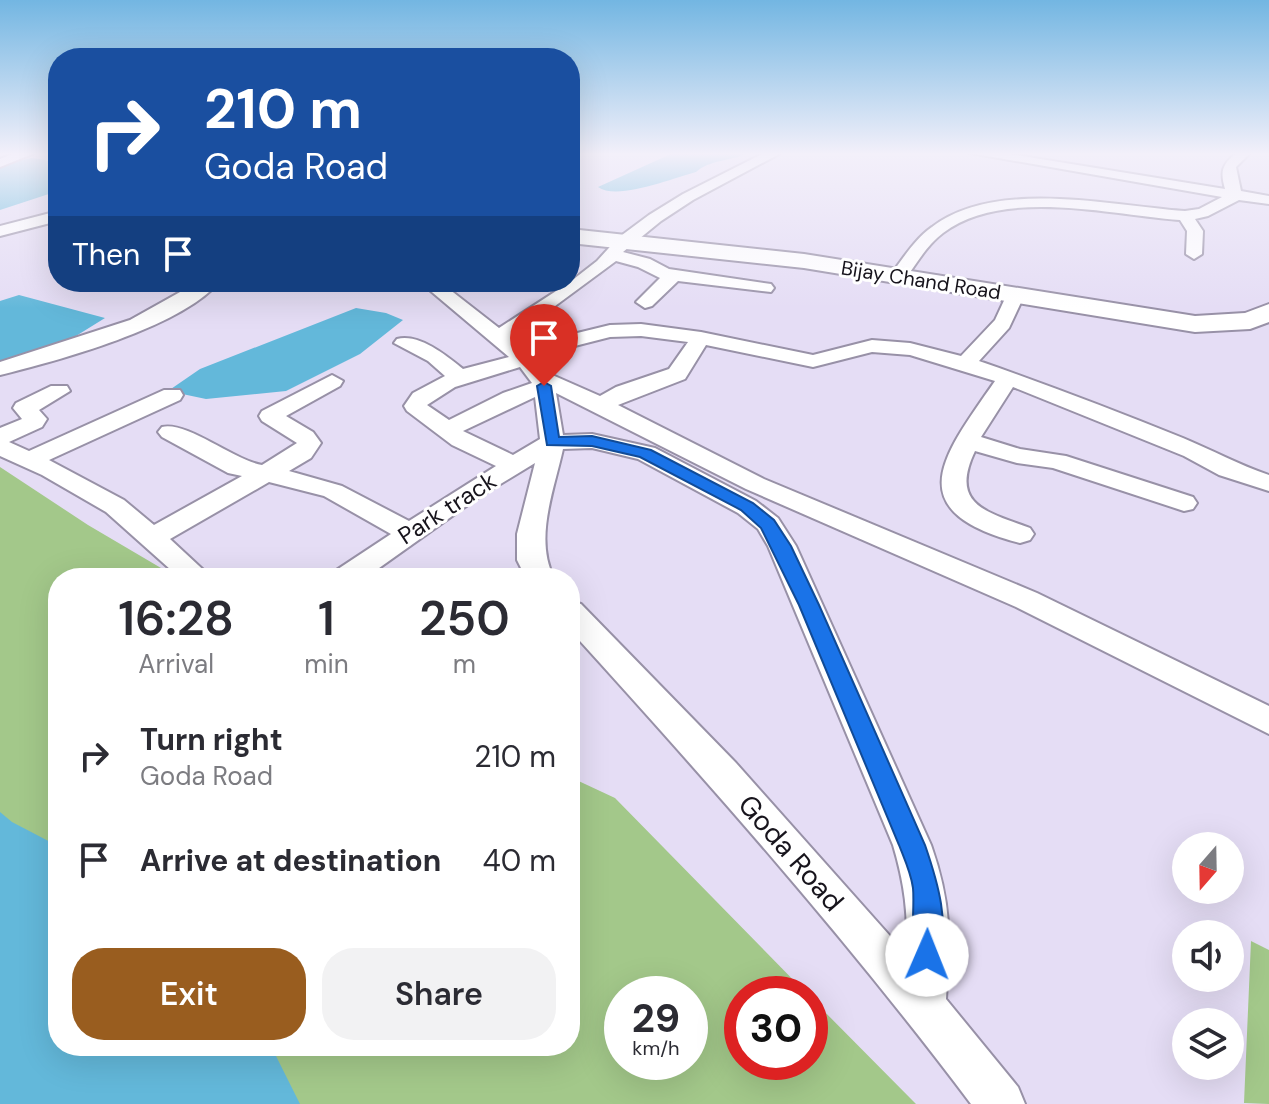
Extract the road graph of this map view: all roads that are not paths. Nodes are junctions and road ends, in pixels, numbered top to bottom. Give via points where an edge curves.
1 (678, 205) edge
2 (1219, 205) edge
3 (1185, 216) junction
4 (48, 219) edge
5 (0, 231) edge
6 (580, 238) edge
7 (618, 248) junction
8 (1194, 254) dead end
9 (669, 274) junction
10 (580, 277) edge
11 (898, 277) junction
12 (765, 288) dead end
13 (193, 292) edge
14 (445, 292) edge
15 (560, 292) edge
16 (1015, 296) junction
17 (645, 302) dead end
18 (1269, 312) edge
19 (508, 331) junction
20 (701, 338) junction
21 (404, 343) dead end
22 (966, 363) junction
23 (0, 369) edge
24 (537, 375) junction
25 (461, 378) junction
26 (1008, 378) junction
27 (332, 381) dead end
28 (59, 391) dead end
29 (172, 395) dead end
30 (601, 405) junction
31 (446, 431) junction
32 (170, 432) dead end
33 (0, 437) edge
34 (969, 441) junction
35 (552, 442) junction
36 (0, 447) edge
37 (29, 460) junction
38 (514, 465) junction
39 (265, 476) junction
40 (1269, 483) edge
41 (1184, 503) dead end
42 (410, 533) junction
43 (1020, 534) dead end
44 (150, 539) junction
45 (186, 568) edge
46 (359, 568) edge
47 (535, 568) edge
48 (580, 622) edge
49 (1269, 721) edge
50 (923, 1007) junction
51 (1001, 1104) edge

1 - 7 street
2 - 3 street
3 - 8 street via 1195,231
3 - 11 street via 1091,205 1011,205 947,223
4 - 5 street
6 - 7 main road, Bijay Chand Road
7 - 9 street
7 - 10 street
7 - 11 main road, Bijay Chand Road via 733,252
9 - 12 street
9 - 17 street via 672,280
11 - 16 main road, Bijay Chand Road
13 - 23 street via 98,339
14 - 19 street
15 - 19 street
16 - 18 main road, Bijay Chand Road via 1195,324 1250,321
16 - 22 street via 1005,321
19 - 20 street via 563,343 621,330
19 - 24 street
20 - 22 street via 813,361 889,345
20 - 30 street via 677,374
21 - 25 street via 435,357
22 - 26 street
24 - 25 street
24 - 30 street
24 - 31 street via 511,398
24 - 35 street
25 - 31 street via 422,395 415,406
26 - 34 street
26 - 40 street
27 - 39 street via 270,416 309,443
28 - 33 street via 24,408 34,422
29 - 37 street
30 - 49 street via 754,483 1094,632
31 - 38 street
32 - 39 street via 237,468
34 - 41 street via 1057,461
34 - 43 street via 955,463 953,493 978,516
35 - 38 street, Park track
35 - 47 street via 531,534
35 - 50 street via 592,441 646,453 747,507 768,524 809,605 925,884 929,929
36 - 37 street
37 - 44 street via 115,506
38 - 42 street, Park track
39 - 42 street via 333,491
39 - 44 street
42 - 46 street, Park track
44 - 45 street
48 - 50 street, Goda Road via 723,774
50 - 51 street, Goda Road

